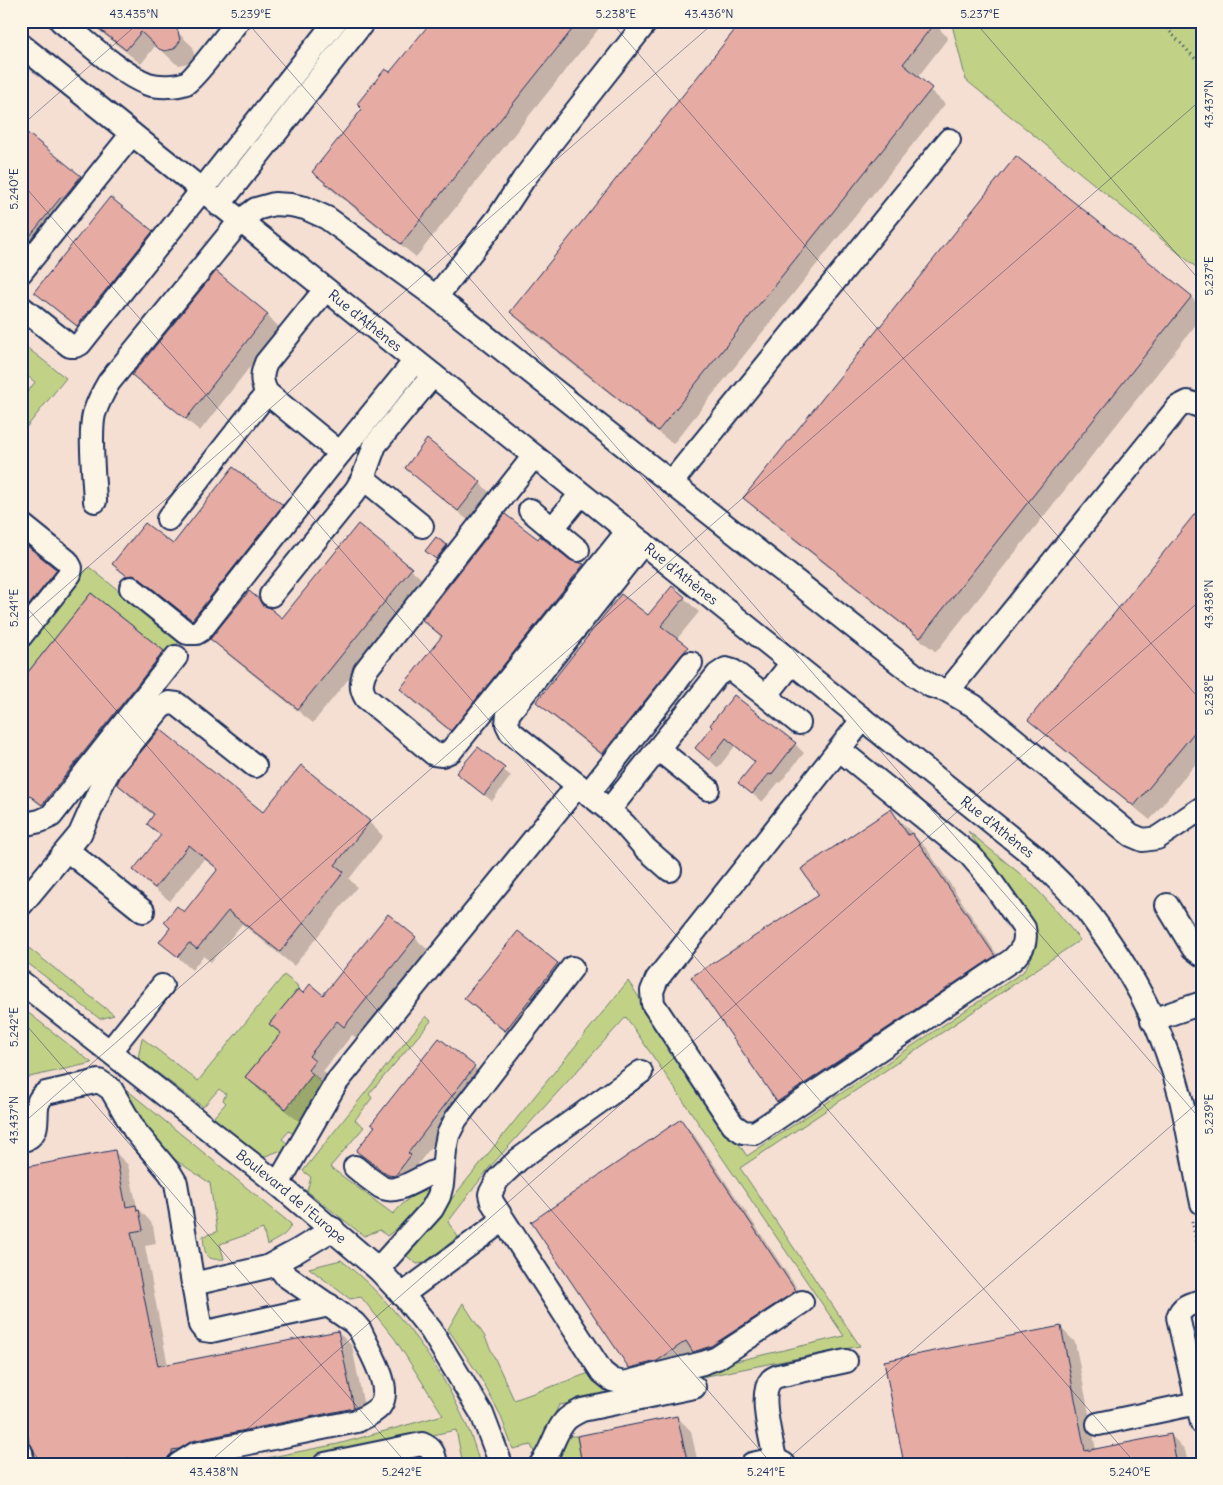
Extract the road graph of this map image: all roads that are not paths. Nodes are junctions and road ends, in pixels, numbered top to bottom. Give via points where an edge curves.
1 (61, 21) edge
2 (238, 21) edge
3 (336, 21) edge
4 (364, 21) edge
5 (647, 21) edge
6 (21, 45) edge
7 (132, 134) junction
8 (949, 140) dead end
9 (201, 190) junction
10 (219, 205) junction
11 (240, 221) junction
12 (21, 272) edge
13 (325, 290) junction
14 (436, 297) junction
15 (21, 307) edge
16 (415, 361) junction
17 (433, 375) junction
18 (267, 393) junction
19 (1202, 406) edge
20 (340, 453) junction
21 (534, 456) junction
22 (363, 478) junction
23 (671, 483) junction
24 (581, 494) junction
25 (94, 501) dead end
26 (530, 510) dead end
27 (168, 519) dead end
28 (21, 524) edge
29 (422, 526) dead end
30 (552, 529) junction
31 (636, 537) junction
32 (578, 550) dead end
33 (131, 588) dead end
34 (271, 595) dead end
35 (21, 636) edge
36 (176, 657) dead end
37 (691, 663) dead end
38 (792, 663) junction
39 (948, 691) junction
40 (766, 696) junction
41 (863, 720) junction
42 (799, 723) dead end
43 (658, 748) junction
44 (840, 750) junction
45 (255, 766) dead end
46 (583, 789) junction
47 (708, 789) dead end
48 (1202, 808) edge
49 (609, 810) junction
50 (21, 825) edge
51 (67, 850) junction
52 (670, 870) dead end
53 (21, 905) edge
54 (1167, 905) dead end
55 (143, 912) dead end
56 (1202, 955) edge
57 (572, 968) dead end
58 (21, 982) edge
59 (162, 986) dead end
60 (1202, 1002) edge
61 (1152, 1020) junction
62 (110, 1051) junction
63 (641, 1072) dead end
64 (1193, 1115) edge
65 (21, 1141) edge
66 (355, 1168) dead end
67 (443, 1169) junction
68 (278, 1184) junction
69 (1196, 1208) edge
70 (503, 1220) junction
71 (333, 1229) junction
72 (276, 1263) junction
73 (378, 1269) junction
74 (193, 1284) junction
75 (402, 1295) junction
76 (1202, 1301) edge
77 (802, 1302) dead end
78 (329, 1305) junction
79 (846, 1361) dead end
80 (694, 1387) dead end
81 (1200, 1409) edge
82 (1098, 1424) dead end
83 (21, 1452) edge
84 (780, 1462) edge
85 (24, 1464) edge
86 (179, 1464) edge
87 (326, 1464) edge
88 (436, 1464) edge
89 (501, 1464) edge
90 (541, 1464) edge
91 (752, 1464) edge

1 - 2 street via 134,77 150,84 173,85 188,82
3 - 9 street
4 - 10 street
5 - 14 street
6 - 7 street, Rue d'Athènes
7 - 9 street, Rue d'Athènes
7 - 12 street
8 - 23 street
9 - 10 street, Rue d'Athènes
9 - 15 street via 80,344 70,346
10 - 11 street, Rue d'Athènes
11 - 13 street, Rue d'Athènes
11 - 14 street via 256,209 274,204 305,208 327,218
11 - 25 street via 109,382 99,399 92,438
13 - 16 street, Rue d'Athènes
13 - 18 street via 266,363 262,384
14 - 23 street
16 - 17 street, Rue d'Athènes
16 - 20 street
17 - 21 street, Rue d'Athènes
17 - 22 street via 375,445
18 - 20 street
18 - 27 street
19 - 39 street via 1188,402 1178,407
20 - 33 street via 201,630 187,633
21 - 24 street, Rue d'Athènes
21 - 31 street via 365,671 361,681 361,690 366,698 434,754 451,751
22 - 29 street
22 - 34 street
23 - 39 street via 916,676 931,686
24 - 30 street
24 - 31 street, Rue d'Athènes
26 - 30 street
28 - 35 street via 67,561 71,568 70,574
30 - 32 street
31 - 38 street, Rue d'Athènes
31 - 46 street via 508,714 507,724 511,732
36 - 50 street via 51,816 40,822
37 - 46 street
38 - 40 street
38 - 41 street, Rue d'Athènes
39 - 48 street via 974,706 1131,835 1143,840 1157,838
40 - 42 street
40 - 43 street via 726,669 717,675
41 - 44 street
41 - 61 street, Rue d'Athènes via 1035,857 1057,879 1089,914 1123,964
43 - 47 street
43 - 49 street
44 - 44 street via 657,980 652,991 653,1004 733,1125 743,1132 755,1133 1012,960 1022,950 1026,939 1024,928 970,855
45 - 51 street via 177,704 169,703 161,707 110,769 80,834
46 - 49 street
46 - 68 street via 336,1083
49 - 52 street
51 - 53 street
51 - 55 street
54 - 56 street via 1193,948
57 - 67 street via 456,1119 448,1135
58 - 62 street, Boulevard de l'Europe
59 - 62 street
60 - 61 street
61 - 64 street, Rue d'Athènes via 1165,1047 1180,1095
62 - 68 street, Boulevard de l'Europe
63 - 70 street via 533,1147 498,1179 490,1194
64 - 69 street, Rue d'Athènes
65 - 74 street via 36,1130 38,1101 46,1093 99,1081 105,1084 135,1131 176,1183
66 - 67 street via 391,1190 398,1190 426,1174
67 - 73 street via 441,1190 432,1208
68 - 71 street, Boulevard de l'Europe
70 - 75 street
70 - 77 street via 602,1372 624,1384 717,1358
71 - 72 street
71 - 73 street, Boulevard de l'Europe
72 - 74 street
72 - 78 street via 286,1276
73 - 75 street, Boulevard de l'Europe
74 - 78 street via 200,1325 204,1330
75 - 89 street, Boulevard de l'Europe via 431,1330 482,1414
76 - 81 street via 1185,1306 1178,1317
78 - 86 street via 360,1330 385,1389 379,1406 357,1421 195,1454
79 - 84 street via 778,1376 771,1381 765,1401
80 - 90 street via 573,1414 564,1421
81 - 82 street
83 - 85 street
84 - 91 street
87 - 88 street via 422,1444 430,1447

